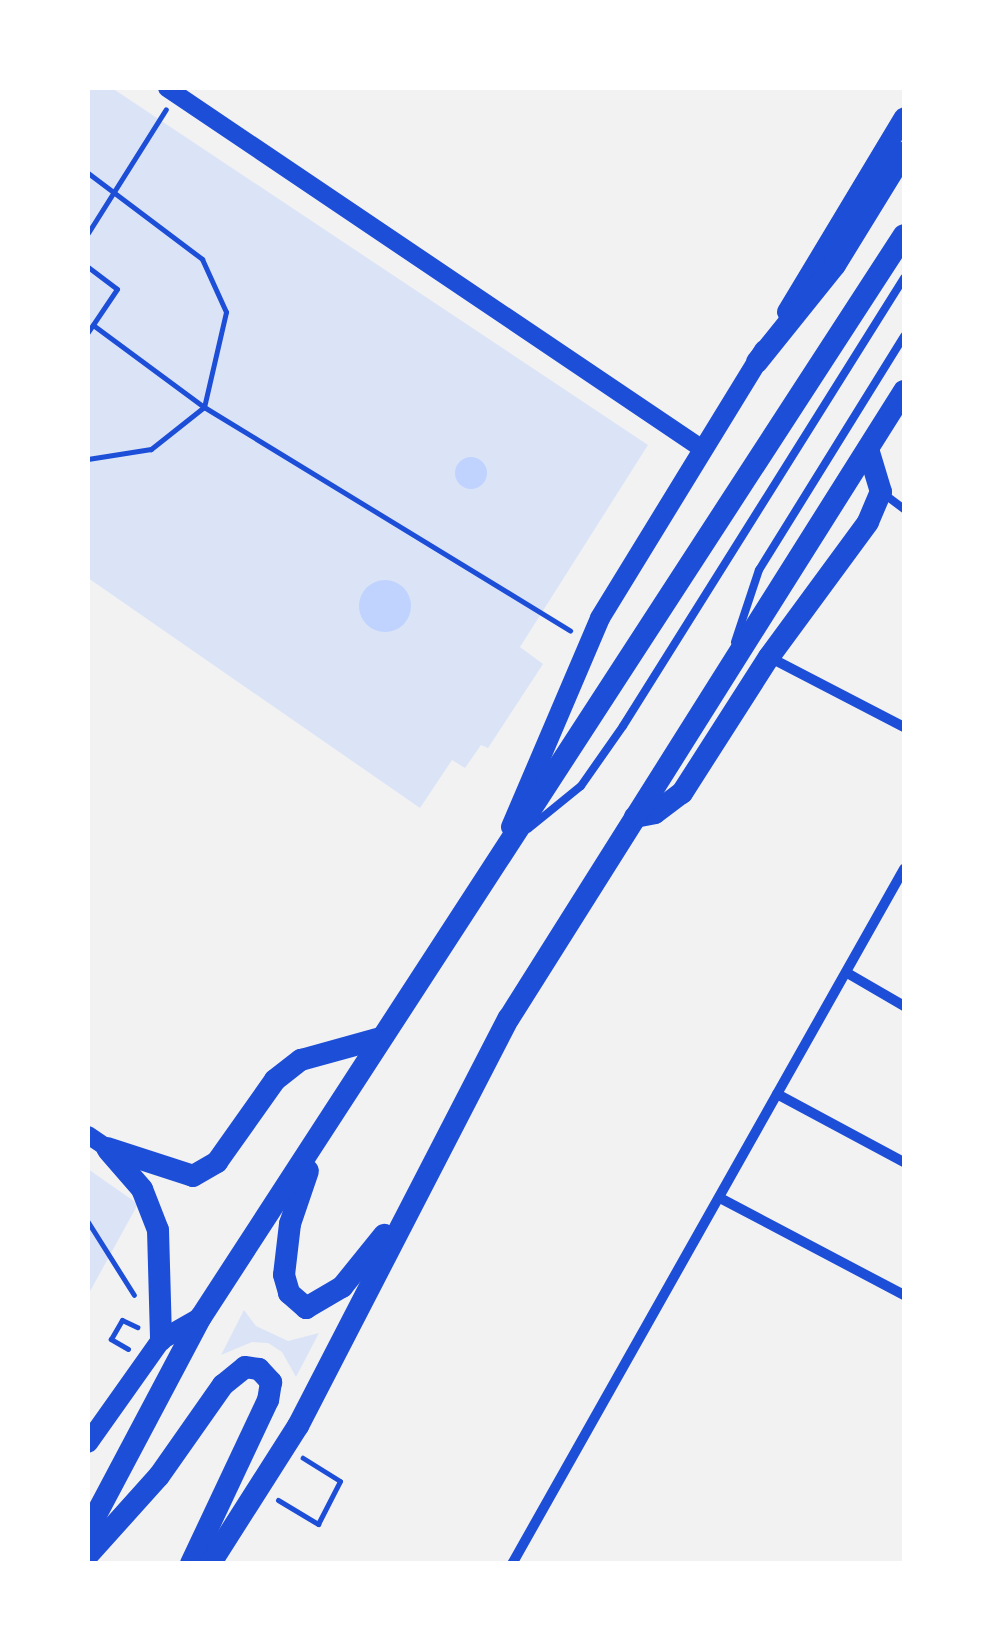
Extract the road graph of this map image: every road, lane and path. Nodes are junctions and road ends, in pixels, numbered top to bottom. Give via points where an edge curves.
1 (171, 91) edge
2 (904, 117) edge
3 (904, 153) edge
4 (88, 172) edge
5 (114, 189) junction
6 (88, 233) edge
7 (904, 235) edge
8 (88, 267) edge
9 (904, 278) edge
10 (92, 324) junction
11 (88, 332) edge
12 (904, 336) edge
13 (757, 362) junction
14 (904, 390) edge
15 (204, 407) junction
16 (701, 448) junction
17 (868, 448) junction
18 (88, 459) edge
19 (882, 492) junction
20 (904, 510) edge
21 (590, 642) junction
22 (769, 657) junction
23 (724, 675) junction
24 (904, 727) edge
25 (634, 817) junction
26 (501, 850) junction
27 (904, 870) edge
28 (849, 974) junction
29 (904, 1006) edge
30 (381, 1038) junction
31 (778, 1094) junction
32 (97, 1141) edge
33 (316, 1144) junction
34 (904, 1162) edge
35 (420, 1184) junction
36 (720, 1198) junction
37 (88, 1222) edge
38 (904, 1295) edge
39 (201, 1317) junction
40 (122, 1320) dead end
41 (110, 1339) dead end
42 (162, 1340) junction
43 (88, 1443) edge
44 (340, 1481) dead end
45 (258, 1488) junction
46 (88, 1530) edge
47 (88, 1555) edge
48 (191, 1564) edge
49 (210, 1564) edge
50 (512, 1564) edge

1 - 5 path
1 - 16 street
2 - 13 main road
3 - 13 highway via 835,265
4 - 5 path
5 - 6 path
5 - 15 path via 202,259 226,312
7 - 26 highway via 644,642
8 - 10 path via 117,289
9 - 26 lane via 582,786
10 - 11 path
10 - 15 path
12 - 23 lane via 759,570
13 - 16 main road
14 - 17 highway
15 - 18 path via 151,449
15 - 21 path
16 - 21 main road
17 - 19 highway
17 - 23 highway
19 - 20 lane
19 - 22 highway via 868,522
21 - 26 main road
22 - 24 street
22 - 25 highway via 682,793 656,814
23 - 25 highway
25 - 35 highway via 509,1018
26 - 30 highway
27 - 28 street
28 - 29 street
28 - 31 street
30 - 32 highway via 301,1060 275,1080 217,1162 193,1176
30 - 33 highway
31 - 34 street
31 - 36 street
32 - 42 highway via 142,1188 158,1230
33 - 35 highway via 290,1224 284,1275 289,1294 306,1308 342,1287
33 - 39 highway
35 - 45 highway via 298,1426
36 - 38 street
36 - 50 street
37 - 42 path
39 - 42 main road
39 - 46 highway
40 - 41 path
42 - 43 main road
44 - 45 path via 318,1524
45 - 49 highway
47 - 48 highway via 159,1476 222,1385 245,1368 259,1369 271,1382 268,1400

